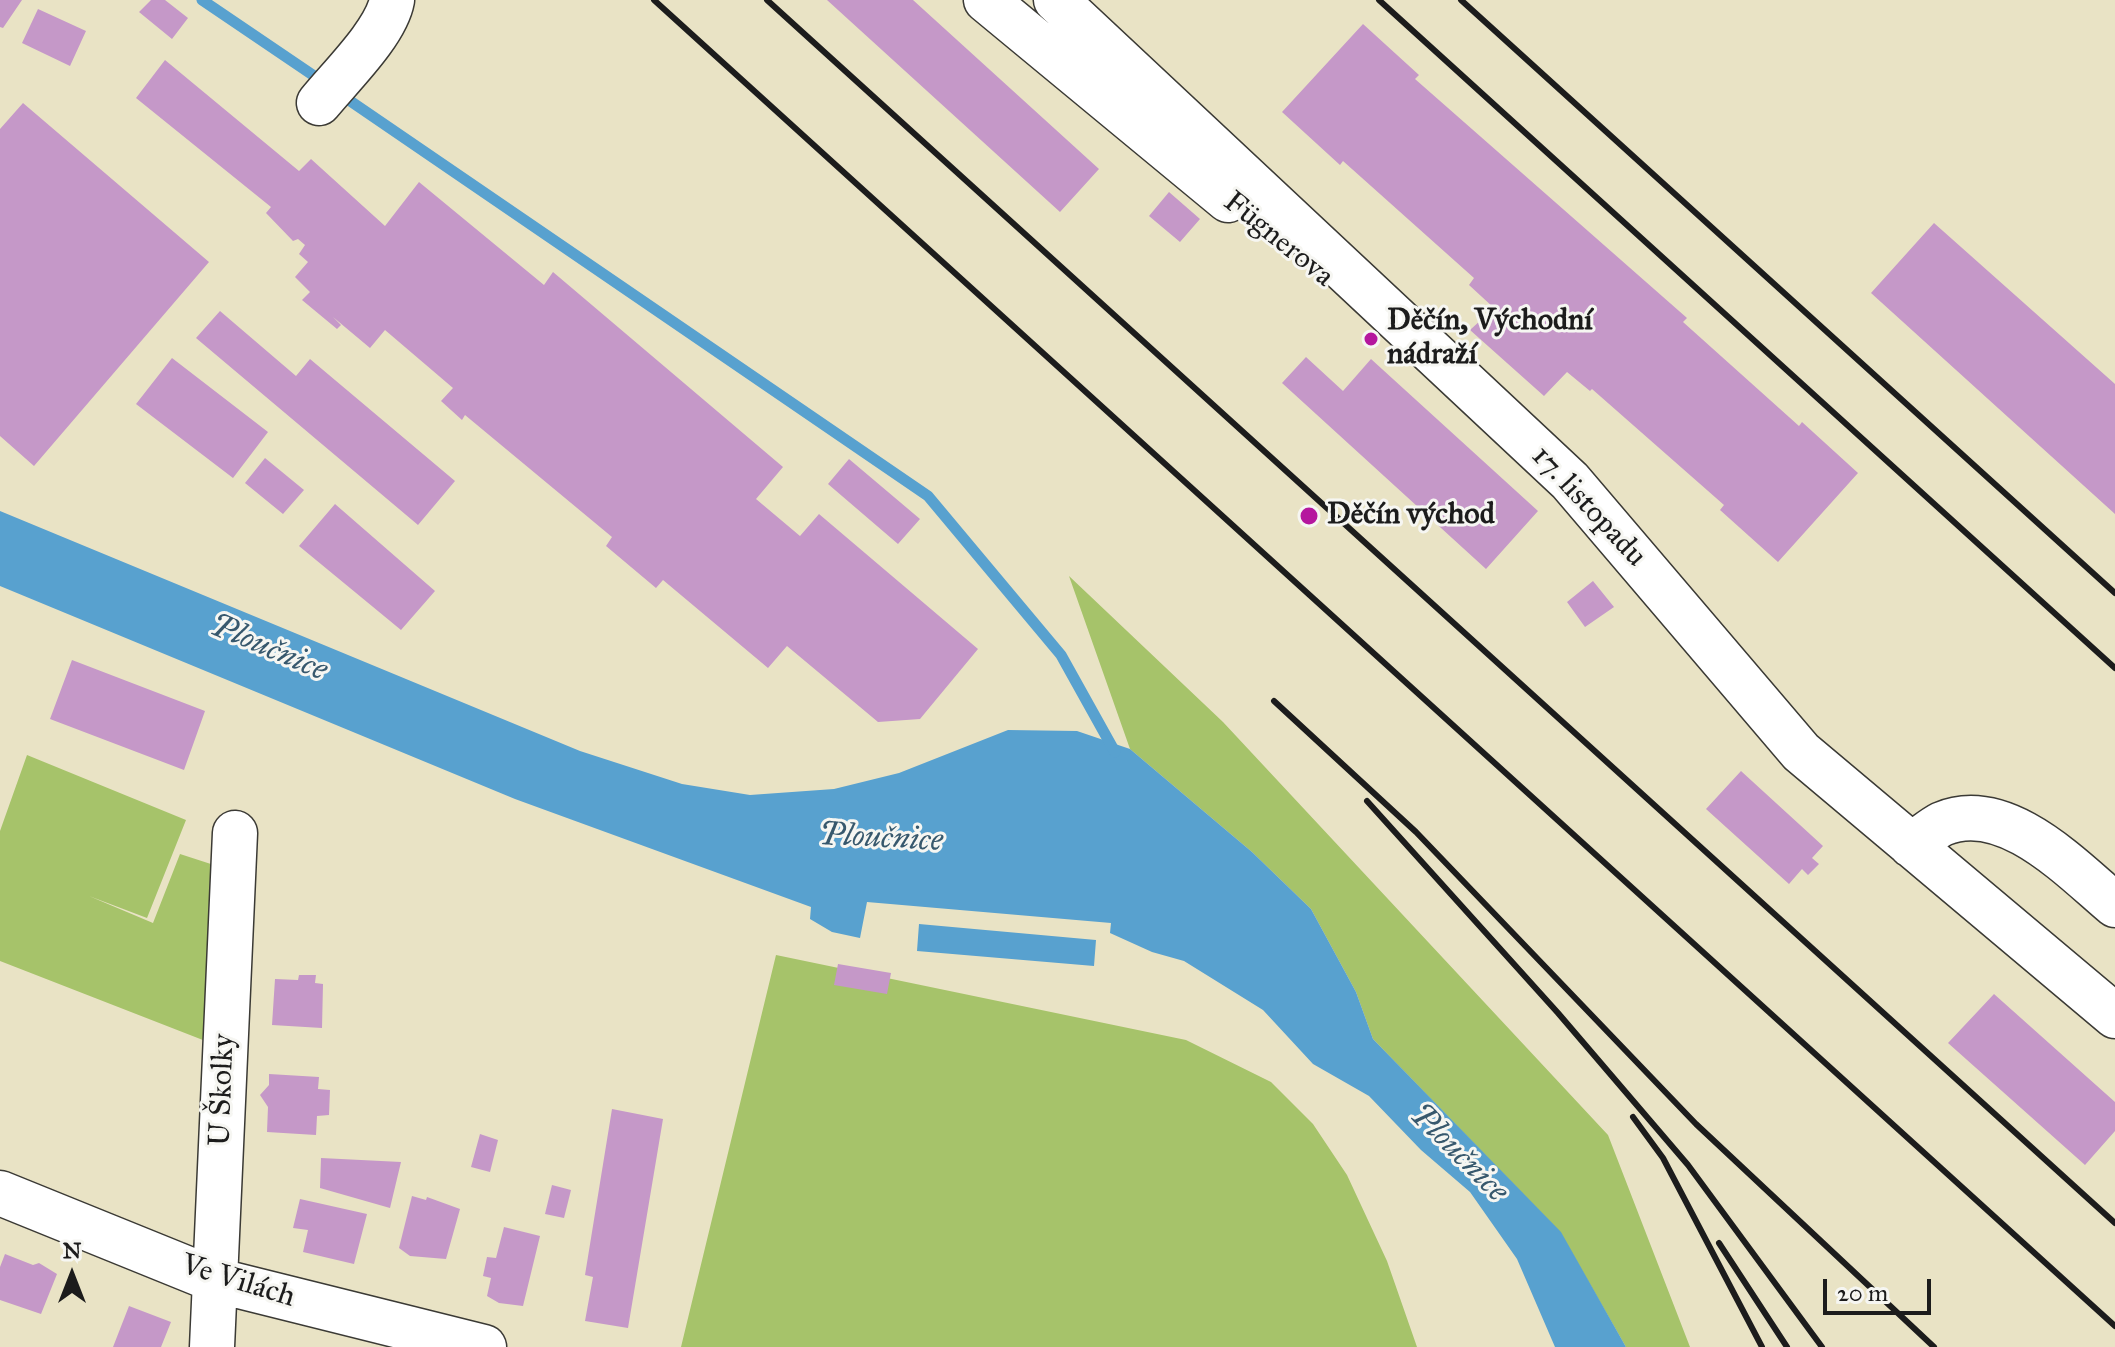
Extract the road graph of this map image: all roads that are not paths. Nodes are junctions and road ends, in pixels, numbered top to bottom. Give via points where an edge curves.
1 (392, 0) edge
2 (986, 0) edge
3 (1056, 0) edge
4 (319, 103) dead end
5 (1570, 481) junction
6 (235, 833) dead end
7 (1911, 845) junction
8 (2115, 905) edge
9 (2115, 1016) edge
10 (0, 1193) edge
11 (215, 1280) junction
12 (212, 1347) edge
13 (484, 1347) edge

1 - 4 street via 368,43
2 - 5 street, Fügnerova
3 - 5 street, 17. listopadu
5 - 7 street, 17. listopadu via 1801,752
6 - 11 street, U Školky
7 - 8 street via 1943,823 1986,817 2038,840
7 - 9 street, 17. listopadu
10 - 11 street, Ve Vilách
11 - 12 street, U Školky
11 - 13 street, Ve Vilách

